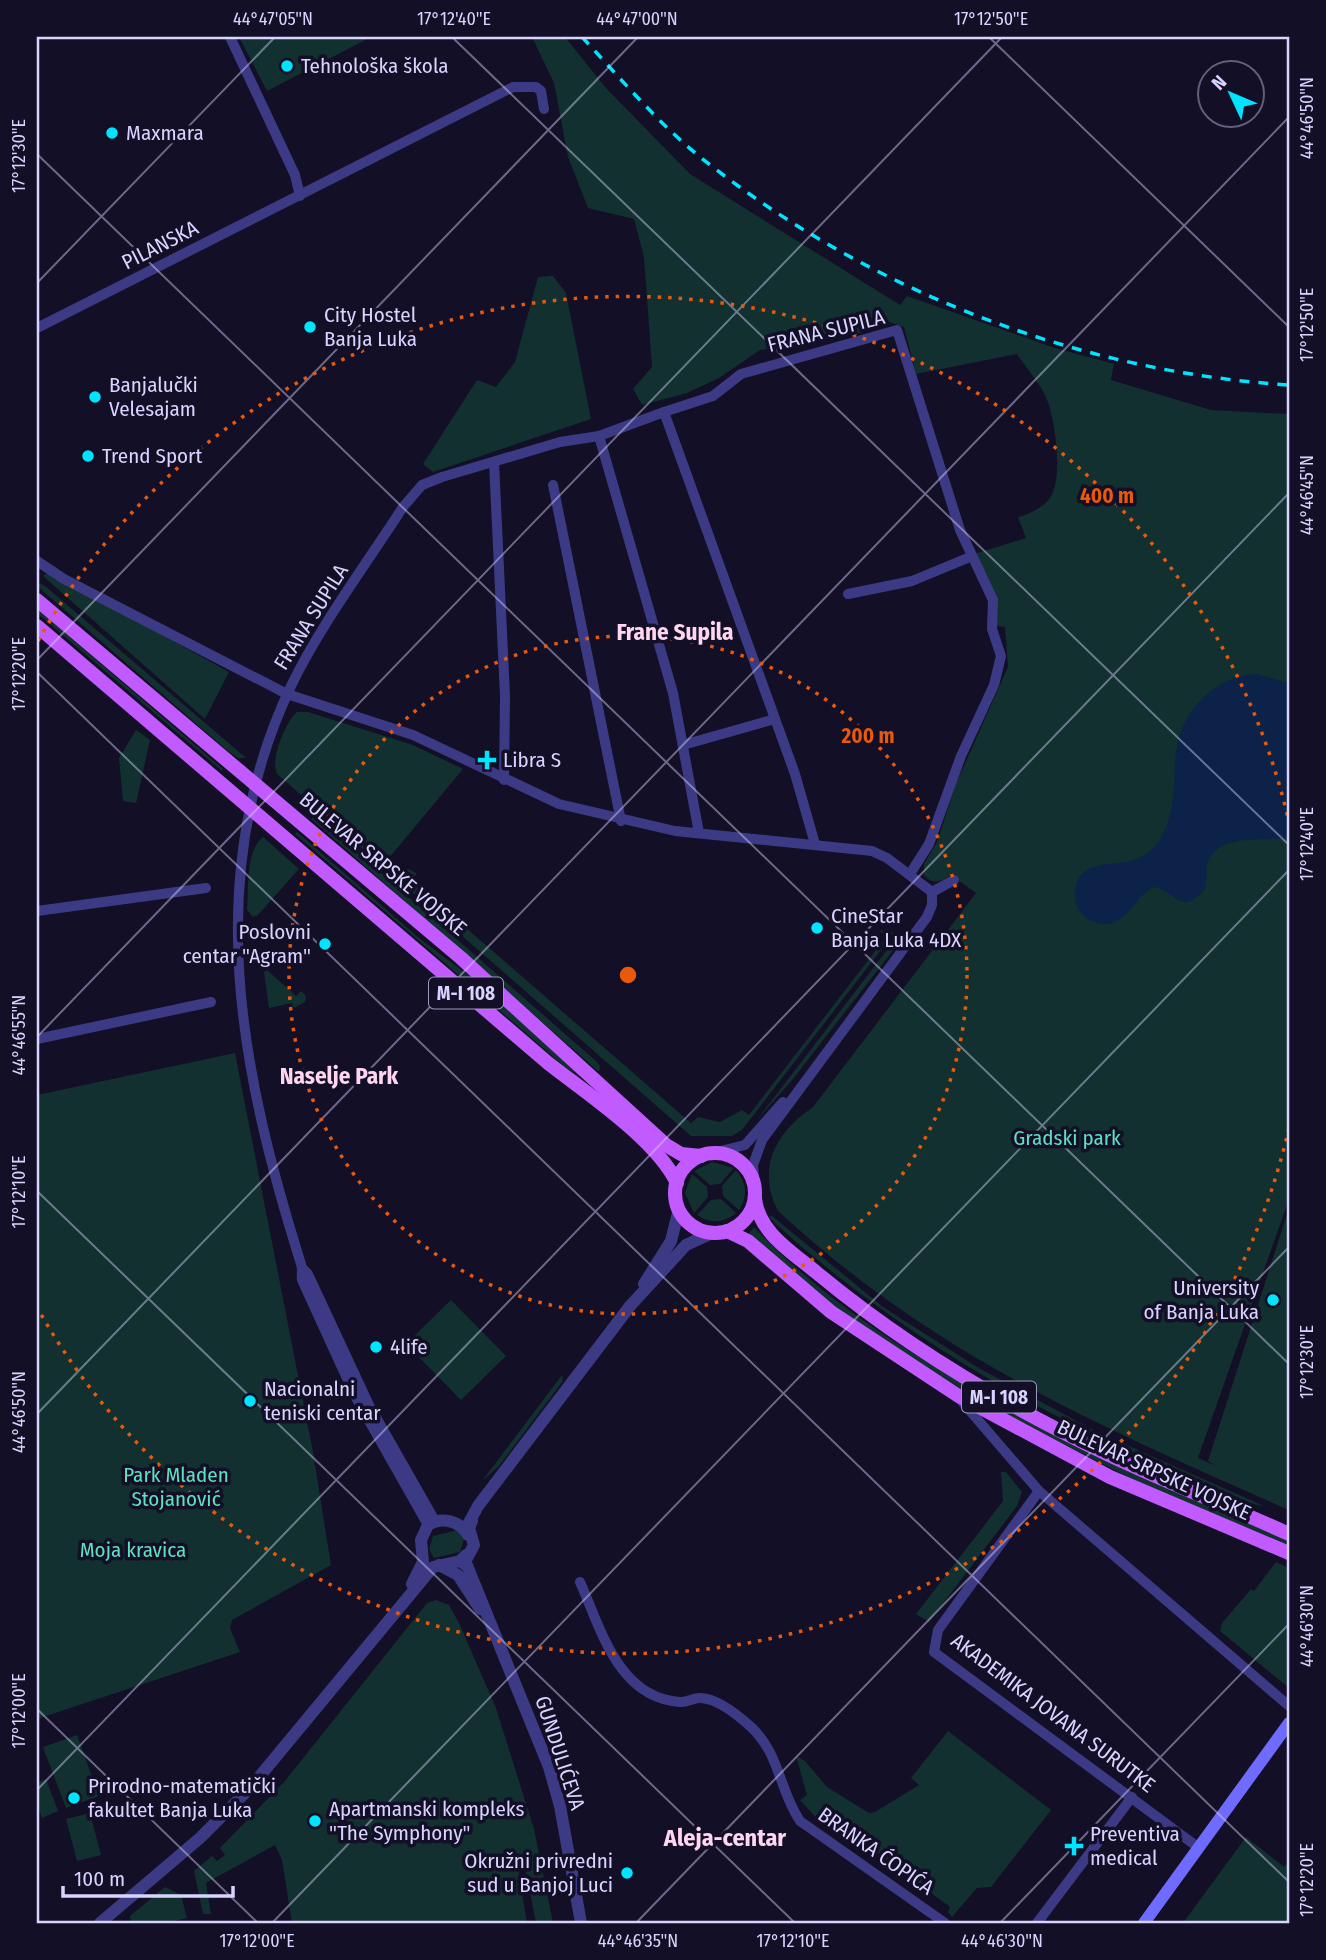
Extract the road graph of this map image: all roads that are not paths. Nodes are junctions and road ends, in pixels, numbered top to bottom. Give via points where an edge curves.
1 (230, 37) edge
2 (544, 109) dead end
3 (300, 196) junction
4 (37, 327) edge
5 (664, 412) junction
6 (599, 436) junction
7 (494, 462) junction
8 (553, 485) dead end
9 (970, 557) junction
10 (37, 561) edge
11 (848, 594) dead end
12 (37, 600) edge
13 (41, 631) edge
14 (287, 694) junction
15 (775, 719) junction
16 (682, 745) junction
17 (504, 780) junction
18 (257, 784) junction
19 (251, 807) junction
20 (621, 821) junction
21 (699, 833) junction
22 (815, 844) junction
23 (910, 874) junction
24 (954, 880) dead end
25 (206, 888) dead end
26 (932, 892) junction
27 (37, 911) edge
28 (211, 1002) dead end
29 (37, 1039) edge
30 (796, 1089) junction
31 (716, 1152) junction
32 (701, 1156) junction
33 (677, 1183) junction
34 (755, 1193) junction
35 (679, 1209) junction
36 (727, 1231) junction
37 (712, 1233) junction
38 (630, 1306) junction
39 (957, 1395) junction
40 (504, 1471) junction
41 (1039, 1491) junction
42 (432, 1523) junction
43 (460, 1525) junction
44 (1289, 1534) edge
45 (425, 1538) junction
46 (1289, 1553) edge
47 (425, 1555) junction
48 (467, 1559) junction
49 (440, 1567) junction
50 (580, 1582) dead end
51 (390, 1620) junction
52 (497, 1640) junction
53 (1289, 1706) edge
54 (1289, 1723) edge
55 (1132, 1797) junction
56 (1199, 1848) junction
57 (100, 1923) edge
58 (581, 1923) edge
59 (945, 1923) edge
60 (1037, 1923) edge
61 (1144, 1923) edge

1 - 3 street via 295,175
2 - 3 street, PILANSKA via 536,87 513,87
3 - 4 street, PILANSKA
5 - 6 street, FRANA SUPILA
5 - 9 street, FRANA SUPILA via 713,396 741,374 897,330
5 - 15 street
6 - 7 street, FRANA SUPILA via 560,442
6 - 16 street via 673,693
7 - 14 street, FRANA SUPILA via 422,485 403,507
7 - 17 street via 505,696
8 - 20 street
9 - 11 street via 912,581
9 - 23 street, FRANA SUPILA via 993,600 999,670 929,844
10 - 14 street, FRANA SUPILA
12 - 18 main road, BULEVAR SRPSKE VOJSKE / M-I 108
13 - 19 main road, BULEVAR SRPSKE VOJSKE / M-I 108
14 - 17 street, FRANA SUPILA via 412,735
14 - 18 street, FRANA SUPILA
15 - 16 street
15 - 22 street
16 - 21 street
17 - 20 street, FRANA SUPILA via 559,804
18 - 19 street, FRANA SUPILA
18 - 32 main road, BULEVAR SRPSKE VOJSKE / M-I 108 via 512,1003 666,1145 681,1154
19 - 33 main road, BULEVAR SRPSKE VOJSKE / M-I 108 via 646,1144
19 - 42 street, FRANA SUPILA via 238,878 240,997 250,1073 289,1233 369,1405
20 - 21 street, FRANA SUPILA
21 - 22 street, FRANA SUPILA
22 - 23 street, FRANA SUPILA via 872,851
23 - 26 street
24 - 26 street
25 - 27 street
26 - 30 street via 927,917
28 - 29 street
30 - 31 street via 745,1145
30 - 34 street via 757,1147
31 - 32 main road
31 - 34 main road, BULEVAR SRPSKE VOJSKE / M-I 108 via 748,1169
32 - 33 main road via 685,1167
33 - 35 main road
34 - 36 main road via 746,1219
34 - 44 main road, BULEVAR SRPSKE VOJSKE / M-I 108 via 760,1220 803,1262 869,1315 950,1368 1108,1455
35 - 37 main road via 690,1223
35 - 38 street via 671,1241
36 - 37 main road
36 - 39 main road, BULEVAR SRPSKE VOJSKE / M-I 108 via 748,1241 831,1312
37 - 38 street via 686,1245
38 - 40 street
39 - 41 street
39 - 46 main road, BULEVAR SRPSKE VOJSKE / M-I 108 via 1110,1477
40 - 43 street
40 - 43 street
41 - 53 street
41 - 55 street, AKADEMIKA JOVANA SURUTKE via 937,1630 934,1652
42 - 43 street
42 - 45 street
42 - 47 street via 421,1540
43 - 45 street via 433,1527
43 - 48 street via 474,1545
45 - 47 street
47 - 49 street
47 - 51 street
48 - 49 street
48 - 52 street, GUNDULIĆEVA
49 - 51 street
49 - 52 street, GUNDULIĆEVA via 457,1579
50 - 59 street, BRANKA ĆOPIĆA via 611,1653 630,1680 659,1697 682,1703 701,1698 740,1717 775,1756 789,1805 800,1821
51 - 57 street via 232,1807
52 - 58 street, GUNDULIĆEVA via 549,1767
54 - 56 main road
55 - 56 street, AKADEMIKA JOVANA SURUTKE
55 - 60 street
56 - 61 main road

